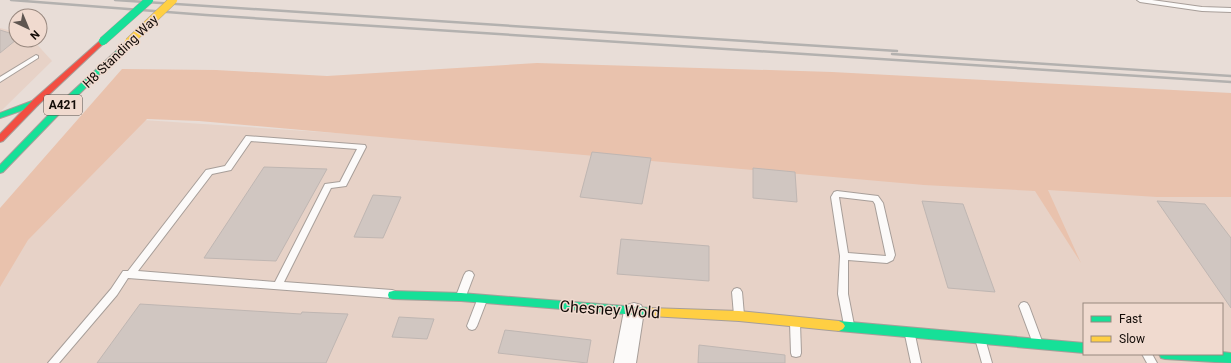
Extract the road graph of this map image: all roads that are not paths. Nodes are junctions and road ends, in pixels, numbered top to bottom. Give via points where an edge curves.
1 (149, 0) edge
2 (173, 0) edge
3 (1140, 0) edge
4 (1231, 10) edge
5 (36, 57) dead end
6 (0, 80) edge
7 (35, 103) junction
8 (0, 116) edge
9 (0, 139) edge
10 (0, 170) edge
11 (844, 256) junction
12 (131, 274) junction
13 (469, 276) dead end
14 (278, 285) junction
15 (737, 292) dead end
16 (393, 294) joint
17 (461, 297) junction
18 (482, 300) junction
19 (1024, 306) dead end
20 (634, 312) junction
21 (739, 316) junction
22 (795, 322) junction
23 (472, 326) dead end
24 (849, 326) junction
25 (909, 332) junction
26 (980, 340) junction
27 (1038, 344) junction
28 (1083, 348) edge
29 (796, 354) dead end
30 (1185, 355) edge
31 (1225, 357) edge
32 (53, 363) edge
33 (625, 363) edge
34 (916, 363) edge
35 (987, 363) edge

1 - 7 main road, H8 Standing Way / A421, bridge
2 - 10 main road, H8 Standing Way / A421, bridge via 64,104
3 - 4 lane via 1202,9
5 - 6 lane
7 - 8 main road
7 - 9 main road, H8 Standing Way / A421
11 - 11 lane via 836,195 875,198 879,203 890,258 887,260
11 - 24 lane via 843,294
12 - 14 lane
12 - 14 lane via 209,172 228,168 249,138 362,147 343,184 328,186
12 - 32 lane via 126,274 114,292
13 - 17 lane
14 - 16 lane
15 - 21 lane
16 - 17 main road, Chesney Wold
17 - 18 main road, Chesney Wold
18 - 20 main road, Chesney Wold
18 - 23 lane
19 - 27 lane
20 - 21 main road, Chesney Wold
20 - 33 street
21 - 22 main road, Chesney Wold
22 - 24 main road, Chesney Wold
22 - 29 lane
24 - 25 main road, Chesney Wold
25 - 26 main road, Chesney Wold
25 - 34 lane
26 - 27 main road, Chesney Wold
26 - 35 lane
27 - 28 main road, Chesney Wold
30 - 31 main road

